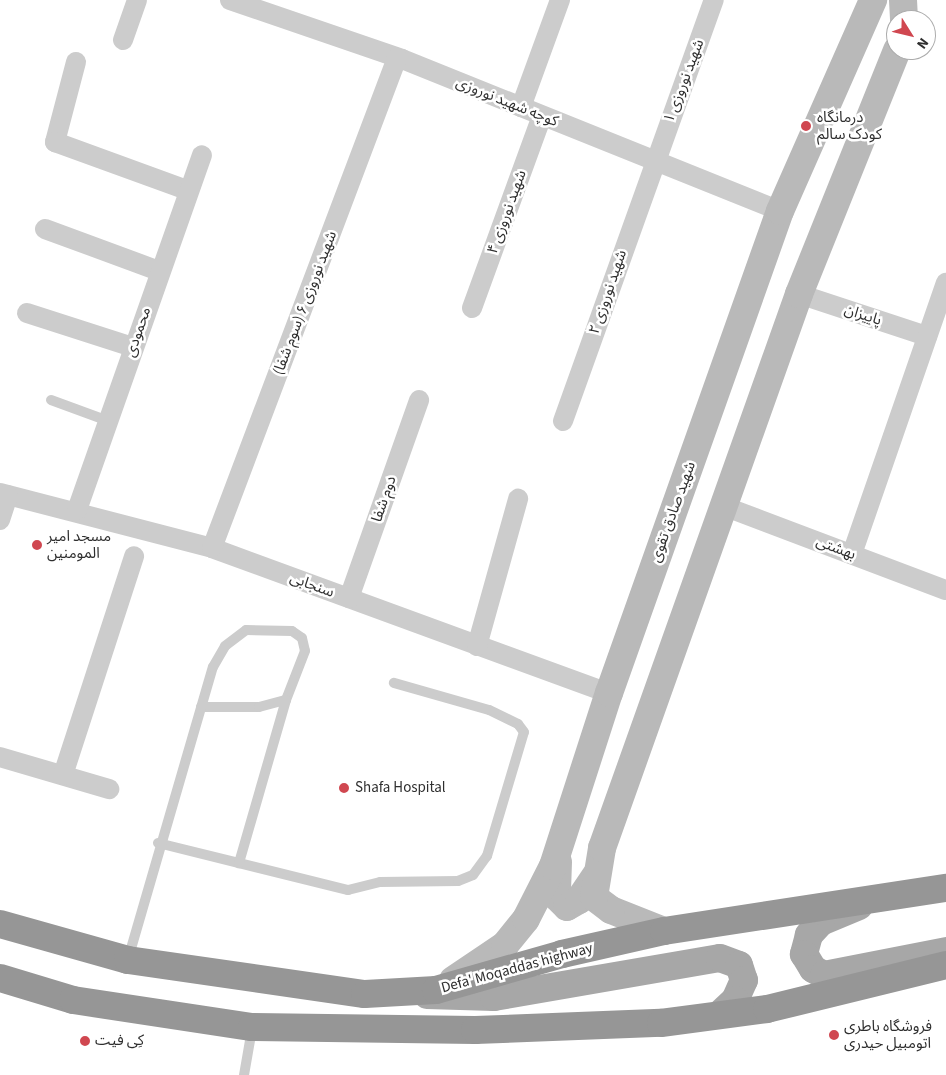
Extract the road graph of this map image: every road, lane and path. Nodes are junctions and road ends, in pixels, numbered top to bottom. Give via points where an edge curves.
1 (137, 0) edge
2 (230, 0) edge
3 (560, 0) edge
4 (714, 0) edge
5 (873, 0) edge
6 (271, 7) edge
7 (123, 40) dead end
8 (396, 58) junction
9 (893, 60) edge
10 (76, 62) dead end
11 (521, 107) junction
12 (542, 116) junction
13 (202, 155) dead end
14 (653, 162) junction
15 (187, 190) junction
16 (780, 211) junction
17 (45, 229) dead end
18 (159, 272) junction
19 (946, 283) edge
20 (799, 294) junction
21 (472, 308) dead end
22 (28, 312) dead end
23 (927, 336) junction
24 (133, 347) junction
25 (51, 400) dead end
26 (419, 400) dead end
27 (108, 421) junction
28 (563, 421) dead end
29 (4, 494) edge
30 (518, 499) dead end
31 (726, 507) junction
32 (77, 510) junction
33 (0, 520) edge
34 (212, 548) junction
35 (852, 554) junction
36 (134, 556) dead end
37 (946, 590) edge
38 (349, 598) junction
39 (477, 646) junction
40 (394, 683) dead end
41 (609, 693) junction
42 (286, 700) junction
43 (201, 707) junction
44 (0, 757) edge
45 (62, 775) junction
46 (109, 789) dead end
47 (158, 844) junction
48 (558, 853) junction
49 (239, 863) junction
50 (595, 876) junction
51 (946, 888) edge
52 (875, 900) junction
53 (0, 924) edge
54 (664, 931) junction
55 (946, 951) edge
56 (128, 960) junction
57 (946, 966) edge
58 (0, 978) edge
59 (436, 990) junction
60 (365, 994) junction
61 (721, 1013) junction
62 (252, 1027) junction
63 (244, 1075) edge

1 - 7 street
2 - 6 street, کوچه شهید نوروزی
3 - 11 street
4 - 14 street, شهید نوروزی ۱
5 - 16 main road, شهید صادق تقوی via 867,6
6 - 8 street, کوچه شهید نوروزی
8 - 11 street, کوچه شهید نوروزی
8 - 34 street, شهید نوروزی ۶ (سوم شفا)
9 - 20 main road
10 - 15 street via 54,142
11 - 12 street, کوچه شهید نوروزی
12 - 14 street, کوچه شهید نوروزی
12 - 21 street, شهید نوروزی ۴
13 - 15 street, محمودی
14 - 16 street, کوچه شهید نوروزی
14 - 28 street, شهید نوروزی ۲
15 - 18 street, محمودی
16 - 41 main road, شهید صادق تقوی
17 - 18 street
18 - 24 street, محمودی
19 - 23 street
20 - 23 street, پاییزان
20 - 31 main road
22 - 24 street
23 - 35 street
24 - 27 street, محمودی
25 - 27 lane
26 - 38 street, دوم شفا
27 - 32 street, محمودی
29 - 32 street, سنجابی
29 - 33 street
30 - 39 street
31 - 35 street, بهشتی
31 - 50 main road via 618,800
32 - 34 street, سنجابی
34 - 38 street, سنجابی
35 - 37 street, بهشتی
36 - 45 street
38 - 39 street, سنجابی
39 - 41 street, سنجابی
40 - 49 lane via 489,710 518,724 524,732 487,856 473,874 458,881 380,882 348,890
41 - 48 main road, شهید صادق تقوی
42 - 43 lane via 258,707
42 - 43 lane via 305,651 302,638 292,631 246,630 225,646 213,667
42 - 49 lane
43 - 47 lane
44 - 45 street
45 - 46 street
47 - 49 lane
47 - 56 lane
48 - 50 main road via 557,897 567,907 580,900
48 - 59 main road, شهید صادق تقوی via 526,919 505,945
50 - 54 main road via 594,897 611,910
51 - 52 highway, Defa' Moqaddas highway
52 - 54 highway, Defa' Moqaddas highway
52 - 55 main road via 821,922 809,935 804,954 813,969 824,975
53 - 56 highway, Defa' Moqaddas highway
54 - 59 highway, Defa' Moqaddas highway via 562,954
56 - 60 highway, Defa' Moqaddas highway
57 - 61 highway via 767,1009
58 - 62 highway via 73,1000
59 - 60 highway, Defa' Moqaddas highway
60 - 61 main road via 494,997 720,958 739,965 744,980 735,1000
61 - 62 highway via 662,1023 475,1030
62 - 63 lane

